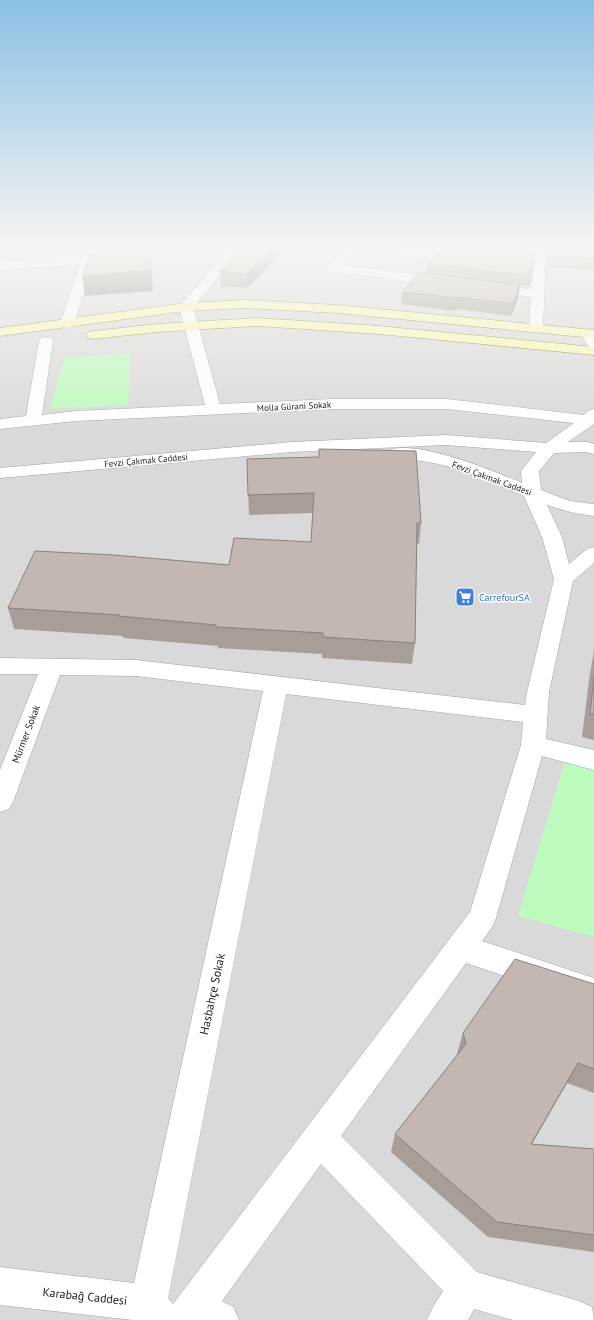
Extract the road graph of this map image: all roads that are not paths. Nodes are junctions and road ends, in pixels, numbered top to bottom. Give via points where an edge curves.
1 (72, 311) edge
2 (161, 311) edge
3 (187, 311) edge
4 (354, 311) edge
5 (537, 311) edge
6 (68, 324) junction
7 (192, 326) junction
8 (536, 328) junction
9 (0, 332) edge
10 (83, 336) dead end
11 (592, 338) edge
12 (53, 340) joint
13 (30, 343) dead end
14 (594, 351) edge
15 (214, 410) junction
16 (591, 417) edge
17 (33, 420) junction
18 (0, 424) edge
19 (292, 447) junction
20 (550, 448) junction
21 (594, 449) edge
22 (0, 473) edge
23 (532, 493) junction
24 (594, 510) edge
25 (594, 553) edge
26 (564, 579) junction
27 (0, 666) edge
28 (52, 667) junction
29 (276, 685) junction
30 (536, 715) junction
31 (533, 745) junction
32 (594, 760) edge
33 (0, 802) edge
34 (460, 947) junction
35 (594, 992) edge
36 (319, 1138) junction
37 (0, 1286) edge
38 (466, 1288) junction
39 (182, 1314) edge
40 (446, 1320) edge
41 (579, 1320) edge

1 - 6 street
2 - 6 main road
3 - 7 street
4 - 8 main road
5 - 8 street
6 - 9 main road
7 - 10 main road
7 - 14 main road via 258,322 379,330
7 - 15 street
8 - 11 main road
12 - 13 main road
12 - 17 street
15 - 16 street, Molla Gürani Sokak via 332,404 447,404
15 - 17 street, Molla Gürani Sokak
16 - 20 street
17 - 18 street, Molla Gürani Sokak
19 - 20 street, Fevzi Çakmak Caddesi via 446,440
19 - 22 street, Fevzi Çakmak Caddesi
19 - 23 street, Fevzi Çakmak Caddesi via 415,454 479,471
20 - 21 street, Fevzi Çakmak Caddesi
20 - 23 street via 530,471
23 - 24 street, Fevzi Çakmak Caddesi via 580,509
23 - 26 street via 552,537
25 - 26 street
26 - 30 street via 538,692
27 - 28 street
28 - 29 street via 136,668
28 - 33 street, Mürmer Sokak
29 - 30 street
29 - 39 street, Hasbahçe Sokak
30 - 31 street
31 - 32 street
31 - 34 street via 482,918
34 - 35 street
34 - 36 street
36 - 38 street
36 - 39 street
37 - 39 street, Karabağ Caddesi
38 - 40 street
38 - 41 street

